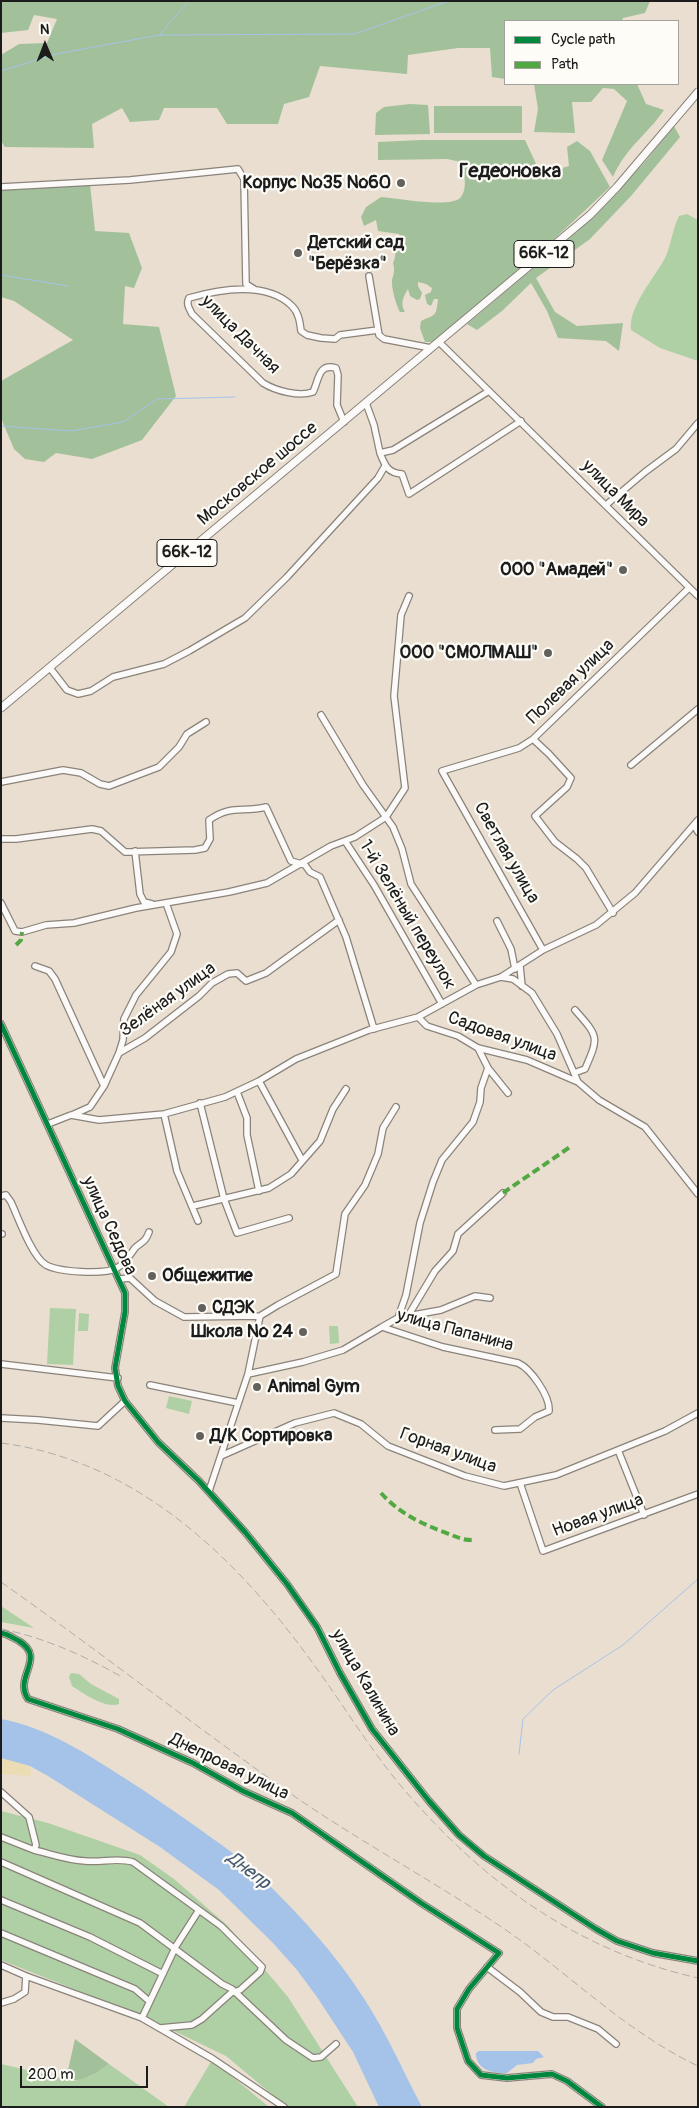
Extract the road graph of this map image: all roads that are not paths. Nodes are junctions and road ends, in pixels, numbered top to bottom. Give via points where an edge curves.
1 (698, 92) edge
2 (1, 187) edge
3 (369, 276) dead end
4 (259, 290) junction
5 (378, 330) junction
6 (439, 342) junction
7 (431, 348) junction
8 (489, 391) junction
9 (366, 403) junction
10 (521, 421) junction
11 (344, 422) junction
12 (698, 423) edge
13 (380, 453) junction
14 (385, 466) junction
15 (606, 505) junction
16 (689, 588) junction
17 (409, 596) dead end
18 (698, 596) edge
19 (50, 668) junction
20 (1, 708) edge
21 (698, 709) edge
22 (321, 714) dead end
23 (206, 722) dead end
24 (533, 739) junction
25 (631, 765) dead end
26 (1, 782) edge
27 (386, 817) junction
28 (696, 822) edge
29 (698, 832) edge
30 (1, 839) edge
31 (345, 841) junction
32 (136, 851) junction
33 (298, 865) junction
34 (1, 903) edge
35 (166, 903) junction
36 (157, 906) junction
37 (613, 913) junction
38 (338, 920) junction
39 (497, 921) dead end
40 (543, 950) junction
41 (35, 966) dead end
42 (518, 967) junction
43 (501, 977) junction
44 (476, 985) junction
45 (522, 986) junction
46 (442, 1004) junction
47 (575, 1010) dead end
48 (418, 1017) junction
49 (1, 1024) edge
50 (374, 1029) junction
51 (478, 1048) junction
52 (119, 1053) junction
53 (488, 1068) junction
54 (574, 1073) junction
55 (259, 1081) junction
56 (578, 1082) junction
57 (104, 1086) junction
58 (346, 1089) dead end
59 (237, 1092) junction
60 (508, 1093) dead end
61 (200, 1103) junction
62 (396, 1107) dead end
63 (164, 1114) junction
64 (71, 1115) junction
65 (48, 1124) junction
66 (302, 1160) junction
67 (259, 1192) junction
68 (503, 1192) dead end
69 (698, 1194) edge
70 (1, 1196) edge
71 (224, 1199) junction
72 (193, 1206) junction
73 (290, 1218) dead end
74 (198, 1221) dead end
75 (149, 1232) dead end
76 (115, 1269) junction
77 (120, 1279) junction
78 (490, 1298) dead end
79 (260, 1316) junction
80 (408, 1316) junction
81 (398, 1318) junction
82 (382, 1327) junction
83 (1, 1364) edge
84 (248, 1374) junction
85 (119, 1378) junction
86 (150, 1385) dead end
87 (125, 1401) junction
88 (238, 1403) junction
89 (698, 1413) edge
90 (1, 1418) edge
91 (495, 1430) dead end
92 (618, 1450) junction
93 (221, 1456) junction
94 (200, 1481) joint
95 (521, 1485) junction
96 (208, 1491) junction
97 (698, 1494) edge
98 (644, 1515) junction
99 (1, 1633) edge
100 (1, 1792) edge
101 (1, 1837) edge
102 (34, 1850) junction
103 (1, 1862) edge
104 (1, 1900) edge
105 (199, 1910) junction
106 (1, 1933) edge
107 (175, 1949) junction
108 (698, 1961) edge
109 (1, 1965) edge
110 (487, 1967) junction
111 (163, 1974) junction
112 (26, 1976) junction
113 (235, 1992) junction
114 (149, 2001) junction
115 (1, 2003) edge
116 (142, 2018) junction
117 (160, 2028) junction
118 (336, 2044) dead end
119 (616, 2044) dead end
120 (284, 2107) edge
121 (602, 2107) edge

1 - 6 main road, 66К-12 via 590,215
2 - 4 street via 130,180 238,169 244,178 246,284
3 - 5 street
4 - 5 street via 292,306 298,314 301,331 307,335 335,339 340,335
4 - 11 street, улица Дачная via 220,290 189,298 187,306 263,383 274,390 313,392 318,373 323,369 336,368 337,405
5 - 7 street via 384,340
6 - 7 main road, 66К-12
6 - 8 street, улица Мира
7 - 9 main road, Московское шоссе / 66К-12
8 - 10 street, улица Мира
8 - 13 street via 392,450
9 - 11 main road, Московское шоссе / 66К-12
9 - 13 street
10 - 14 street via 409,494 402,474 391,472
10 - 15 street, улица Мира
11 - 19 main road, Московское шоссе / 66К-12
12 - 15 street via 676,449
13 - 14 street
14 - 19 street via 378,478 245,618 189,652 164,664 113,677 91,691 78,694 67,690
15 - 16 street, улица Мира
16 - 18 street, улица Мира
16 - 24 street, Полевая улица
17 - 27 street via 401,615 394,696 405,788
19 - 20 main road, Московское шоссе / 66К-12
21 - 25 street
22 - 27 street
23 - 26 street via 187,734 159,767 109,786 81,773 63,770
24 - 37 street, Полевая улица via 571,778 567,787 535,816 555,842 586,868
24 - 40 street, Светлая улица via 519,748 442,771
27 - 31 street
27 - 44 street via 402,849 411,884
28 - 29 street
28 - 37 street via 635,894
30 - 32 street via 92,829 101,832 125,852
31 - 33 street
31 - 46 street, 1-й Зелёный переулок
32 - 33 street via 206,848 210,839 209,820 220,812 266,807 291,861
32 - 36 street via 140,894 144,902
33 - 35 street via 267,883
33 - 38 street via 305,865 320,877
34 - 36 street via 15,930 22,932
35 - 36 street
35 - 52 street via 177,934 171,952 136,995 124,1020
37 - 40 street via 596,925
38 - 50 street via 346,936
38 - 52 street, Зелёная улица via 254,980 246,981 237,974 228,974 212,983 144,1038
39 - 42 street
40 - 42 street
41 - 57 street via 49,971 55,979
42 - 43 street
42 - 45 street
43 - 44 street
43 - 45 street, Садовая улица via 513,979
44 - 46 street
45 - 54 street, Садовая улица via 532,993 552,1026
46 - 48 street
47 - 54 street via 594,1031 596,1044 585,1069
48 - 50 street
48 - 51 street, Садовая улица via 427,1026 458,1036
49 - 65 street, улица Седова
50 - 55 street via 296,1059
51 - 53 street
51 - 56 street, Садовая улица via 526,1060
52 - 57 street, Зелёная улица
53 - 60 street
53 - 81 street via 473,1122 442,1160 433,1182 420,1222 406,1295
54 - 56 street, Садовая улица
55 - 59 street
55 - 66 street
56 - 69 street, Садовая улица via 599,1100 645,1128
57 - 64 street, Зелёная улица via 90,1107
58 - 66 street via 333,1109 320,1141
59 - 61 street
59 - 67 street via 247,1118 247,1135
61 - 63 street
61 - 71 street
62 - 79 street via 383,1128 378,1154 365,1185 345,1214 336,1274
63 - 64 street via 99,1120
63 - 72 street via 177,1171
64 - 65 street, Зелёная улица
65 - 76 street, улица Седова
66 - 67 street via 291,1174
67 - 71 street
68 - 80 street via 458,1234 453,1251 435,1271
70 - 76 street via 6,1196 11,1202 35,1253 46,1265 80,1272
71 - 72 street
71 - 73 street via 238,1233
72 - 74 street
75 - 76 street via 146,1241
76 - 77 street, улица Седова
77 - 79 street via 130,1278 155,1301 184,1317
77 - 85 street, улица Седова via 125,1294 125,1312 115,1368
78 - 80 street via 475,1296 441,1310
79 - 84 street
80 - 81 street
81 - 82 street
82 - 84 street, улица Папанина via 343,1350
82 - 91 street, улица Папанина via 443,1347 526,1366 543,1392 549,1411 520,1429
83 - 85 street
84 - 88 street
85 - 87 street, улица Седова
86 - 88 street
87 - 90 street via 98,1426
87 - 94 street, улица Седова via 158,1442
88 - 93 street
89 - 92 street, Горная улица
92 - 95 street, Горная улица
92 - 98 street
93 - 95 street, Горная улица via 295,1423 334,1414 360,1424 388,1446 465,1476 504,1486
93 - 96 street
94 - 96 street, улица Калинина
95 - 98 street, Новая улица via 544,1552
96 - 108 street, улица Калинина via 287,1584 317,1627 372,1729 459,1835 484,1856 617,1941 653,1953
97 - 98 street, Новая улица
99 - 110 street, Днепровая улица via 23,1644 32,1654 23,1684 28,1699 118,1729 292,1813 405,1893 499,1953
100 - 102 street via 29,1817 36,1845
101 - 102 street
102 - 105 street via 86,1862 124,1859 133,1862
103 - 107 street via 140,1923
104 - 111 street via 90,1936
105 - 107 street
105 - 113 street via 221,1926 262,1967
106 - 114 street via 134,1989
107 - 111 street
107 - 113 street
109 - 112 street
110 - 119 street via 541,2012 553,2017 568,2017 598,2029
110 - 121 street via 457,2009 457,2028 468,2061 481,2075 507,2078 552,2074
111 - 114 street
112 - 115 street via 25,1992
112 - 116 street
113 - 117 street via 192,2025
113 - 118 street via 286,2040 313,2058 321,2057
114 - 116 street
116 - 117 street
117 - 120 street

